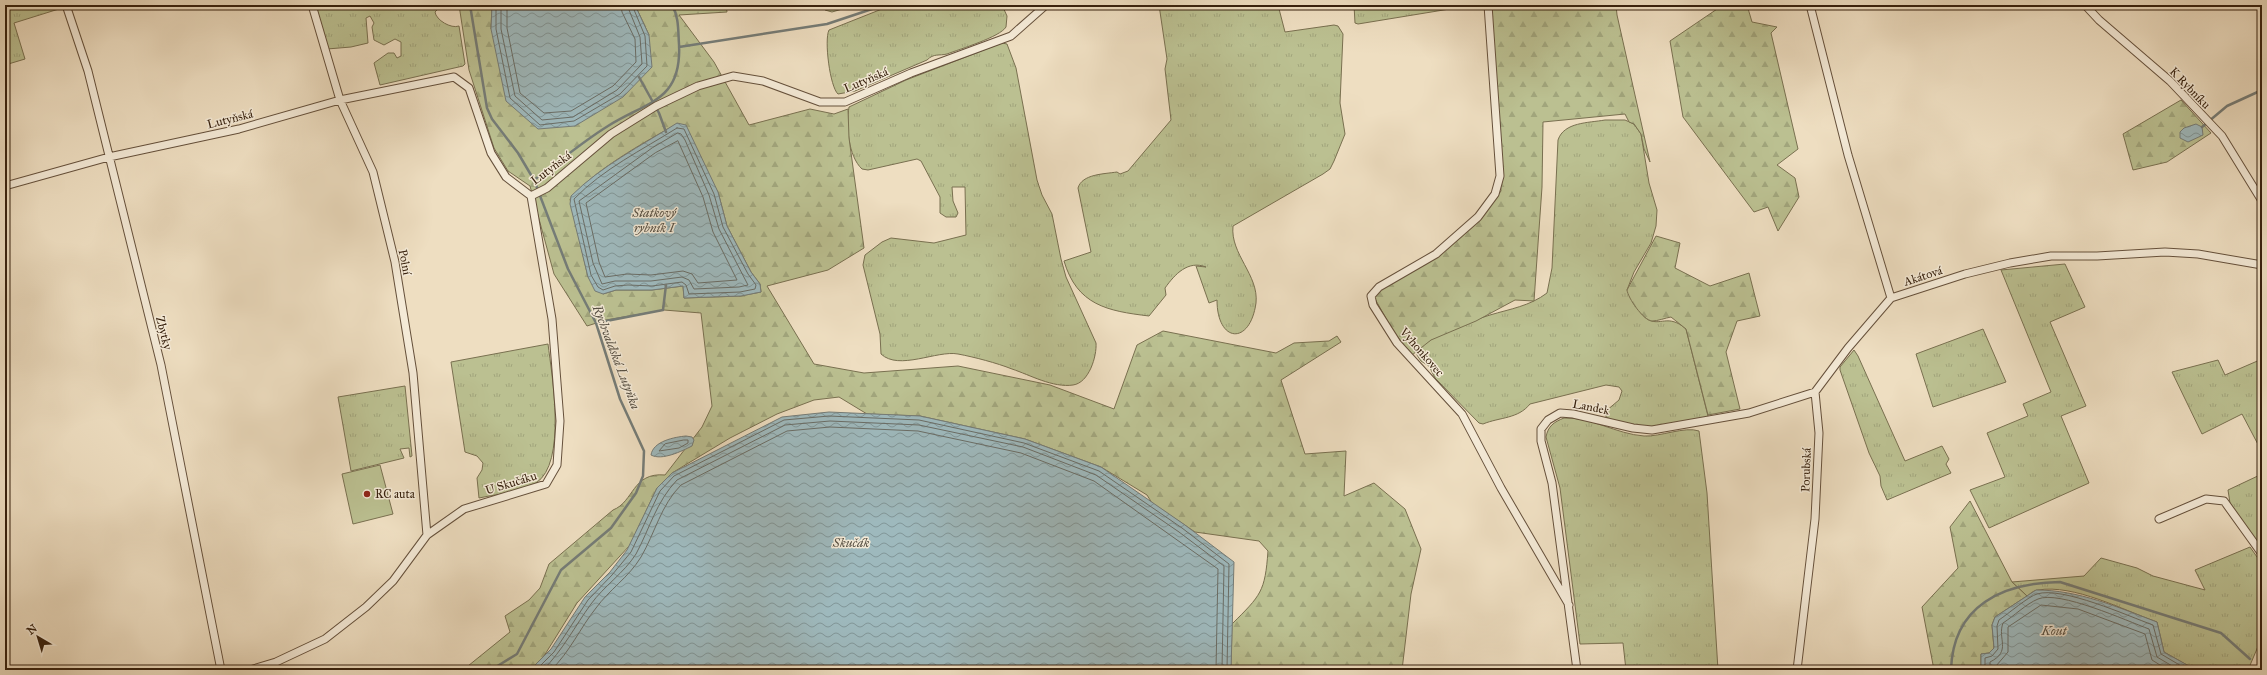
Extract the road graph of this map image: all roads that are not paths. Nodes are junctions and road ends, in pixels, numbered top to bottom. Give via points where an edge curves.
1 (66, 5) edge
2 (312, 5) edge
3 (1046, 5) edge
4 (1488, 5) edge
5 (1810, 5) edge
6 (2085, 5) edge
7 (340, 100) junction
8 (109, 157) junction
9 (5, 186) edge
10 (531, 196) junction
11 (2262, 201) edge
12 (2262, 265) edge
13 (1891, 298) junction
14 (1815, 392) junction
15 (2159, 519) dead end
16 (427, 535) junction
17 (2262, 554) edge
18 (1569, 605) junction
19 (221, 670) edge
20 (250, 670) edge
21 (1577, 670) edge
22 (1797, 670) edge

1 - 8 street, Zbytky via 88,71
2 - 7 street, Polní
3 - 10 street, Lutyňská via 1011,36 911,73 845,102 820,102 763,81 733,76 698,86 656,106 611,134 547,188
4 - 18 street, Vyhonkovec via 1500,176 1495,194 1478,218 1436,254 1379,287 1371,296 1373,305 1397,343 1462,414 1504,494
5 - 13 street, Akátová via 1848,155
6 - 11 street, K Rybníku via 2170,81 2222,136
7 - 8 street, Lutyňská via 239,129
7 - 10 street, Lutyňská via 454,77 469,88 491,153 506,177
7 - 16 street, Polní via 373,172 395,262 413,374
8 - 9 street, Lutyňská
8 - 19 street, Zbytky via 161,365
10 - 16 street, U Skučáku via 552,319 560,421 557,465 546,484 464,509
12 - 13 street, Akátová via 2198,254 2165,252 2051,256 1965,274
13 - 14 street via 1848,348
14 - 18 street, Landek via 1749,413 1652,430 1573,414 1560,413 1548,420 1541,429 1541,441 1552,484
14 - 22 street, Porubská via 1819,433 1815,519
15 - 17 street via 2206,499 2224,501
16 - 20 street, U Skučáku via 393,581 366,607 331,634 276,662
18 - 21 street, Vyhonkovec

